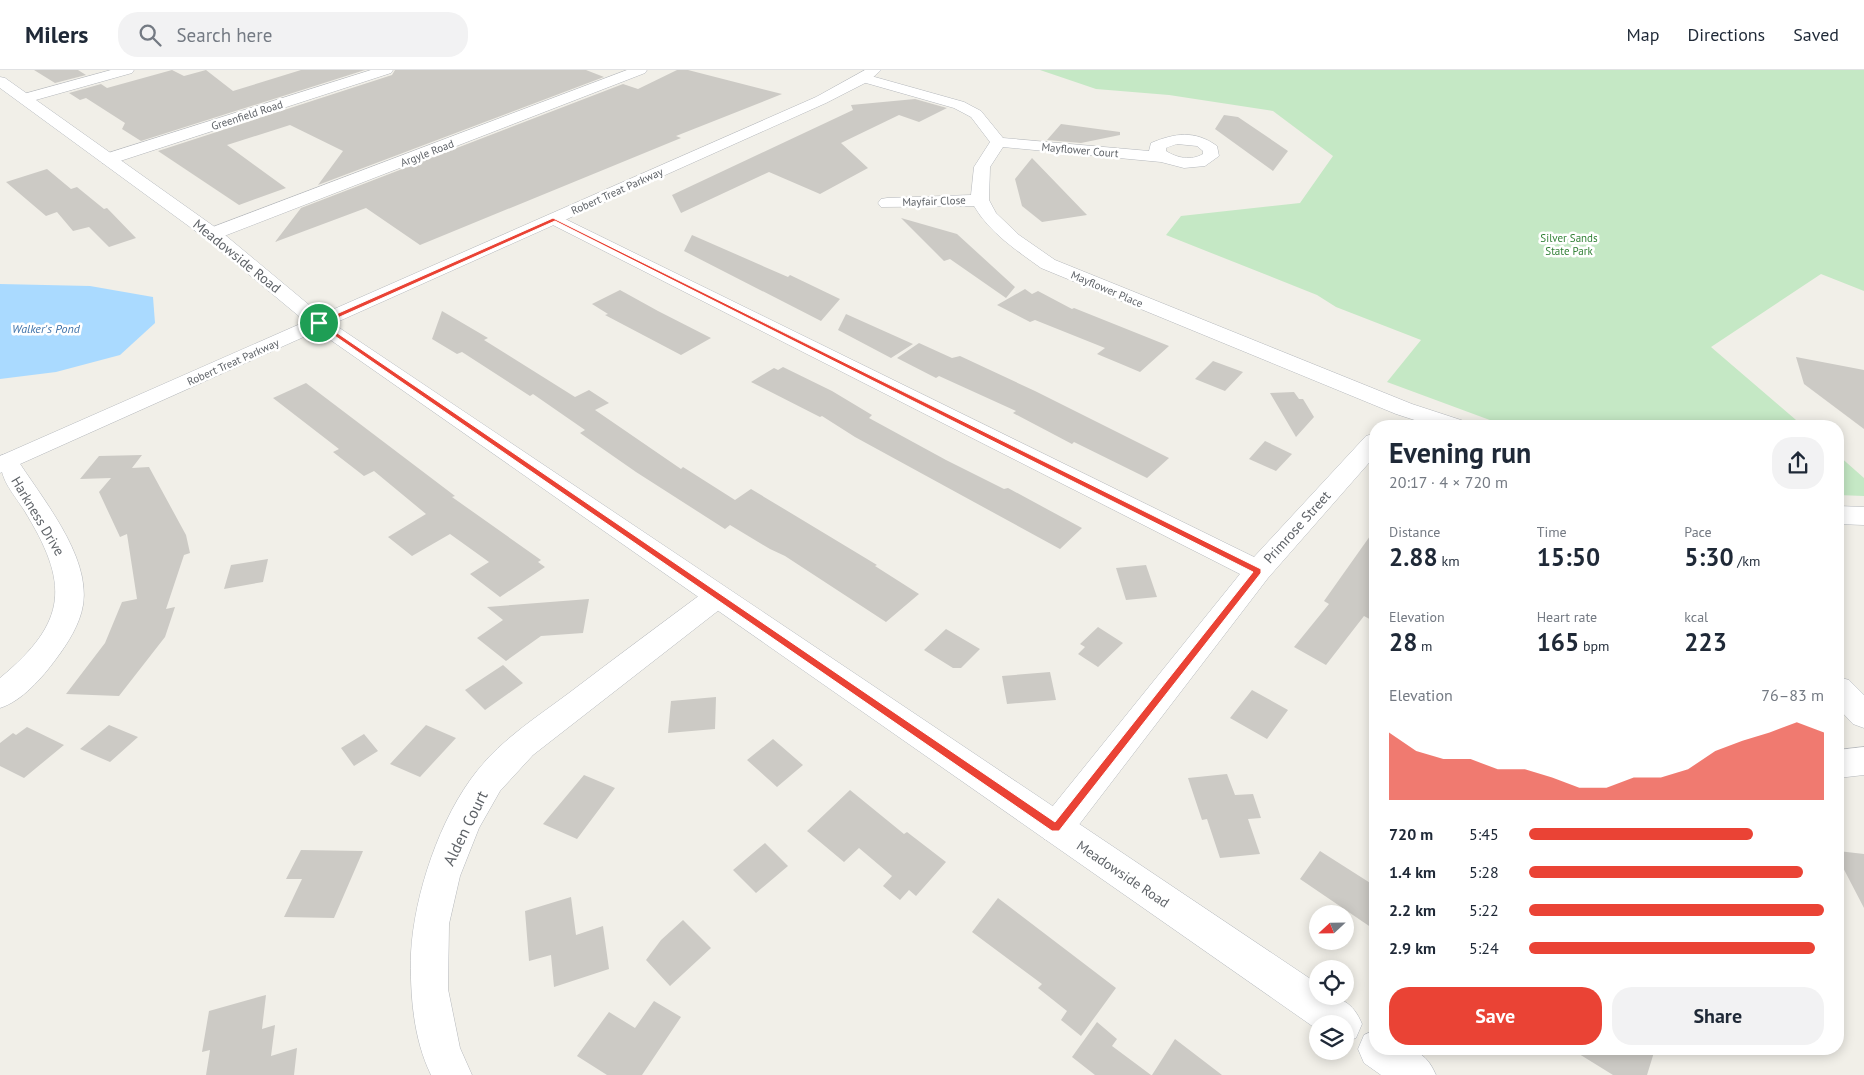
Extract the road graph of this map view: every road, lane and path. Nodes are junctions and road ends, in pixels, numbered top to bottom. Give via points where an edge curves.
1 (127, 70) edge
2 (386, 70) edge
3 (640, 70) edge
4 (869, 74) edge
5 (0, 81) edge
6 (25, 98) junction
7 (998, 142) junction
8 (1163, 157) dead end
9 (108, 160) junction
10 (980, 200) junction
11 (887, 203) dead end
12 (555, 219) junction
13 (212, 234) junction
14 (319, 323) junction
15 (1404, 409) junction
16 (1394, 420) edge
17 (1438, 420) edge
18 (1369, 448) edge
19 (3, 463) edge
20 (1844, 514) edge
21 (1864, 516) edge
22 (1258, 571) junction
23 (718, 596) junction
24 (1844, 695) edge
25 (0, 696) edge
26 (1864, 715) edge
27 (1864, 761) edge
28 (1844, 763) edge
29 (1056, 828) junction
30 (1329, 1015) edge
31 (1354, 1032) edge
32 (1369, 1043) edge
33 (1387, 1055) edge
34 (452, 1075) edge
35 (1416, 1075) edge

1 - 6 street
2 - 9 street, Greenfield Road
3 - 13 street, Argyle Road
4 - 7 street via 959,105 976,114
4 - 12 street, Robert Treat Parkway via 821,100
5 - 6 street, Meadowside Road
6 - 9 street, Meadowside Road
7 - 8 street, Mayflower Court
7 - 10 street via 982,166
9 - 13 street, Meadowside Road
10 - 11 street, Mayfair Close
10 - 15 street, Mayflower Place via 1012,239 1048,264
12 - 14 street, Robert Treat Parkway
12 - 22 street
13 - 14 street, Meadowside Road
14 - 19 street, Robert Treat Parkway
14 - 23 street, Meadowside Road
15 - 16 street
15 - 17 street, Mayflower Place
18 - 22 street, Primrose Street
19 - 25 street, Harkness Drive via 60,551 68,570 70,592 64,622 54,640
20 - 21 street
22 - 29 street, Primrose Street
23 - 29 street, Meadowside Road
23 - 34 street, Alden Court via 522,746 488,781 464,822 442,876 431,924 430,988 441,1053
24 - 26 street
27 - 28 street
29 - 30 street, Meadowside Road
31 - 32 street
33 - 35 street

